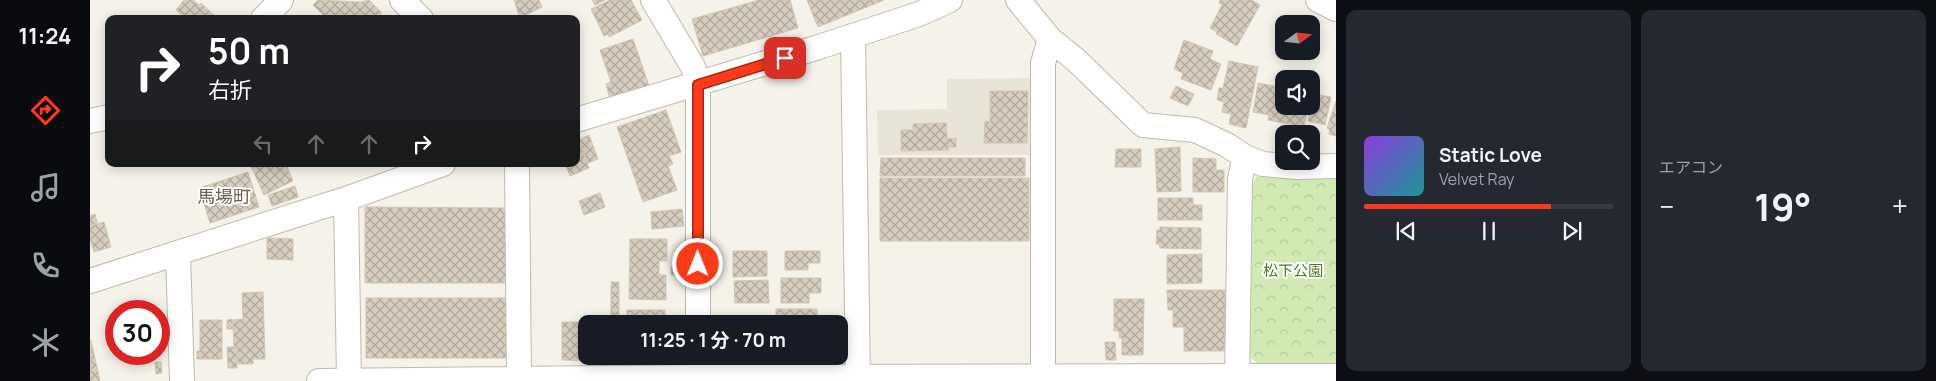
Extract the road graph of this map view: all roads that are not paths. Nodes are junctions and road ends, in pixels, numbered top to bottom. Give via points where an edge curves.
1 (282, 0) edge
2 (653, 0) edge
3 (950, 0) edge
4 (1018, 0) edge
5 (1318, 0) edge
6 (1336, 9) edge
7 (267, 15) edge
8 (853, 36) junction
9 (1050, 39) junction
10 (698, 85) junction
11 (105, 118) edge
12 (580, 119) edge
13 (90, 120) edge
14 (1245, 157) junction
15 (1336, 166) edge
16 (436, 167) edge
17 (517, 167) edge
18 (346, 199) junction
19 (178, 254) junction
20 (90, 281) edge
21 (698, 315) edge
22 (698, 371) edge
23 (1336, 376) edge
24 (1237, 378) edge
25 (858, 379) edge
26 (519, 380) edge
27 (1043, 380) edge
28 (182, 381) edge
29 (319, 381) edge
30 (349, 381) edge

1 - 7 street
2 - 10 street via 693,67
3 - 8 street
4 - 9 street
5 - 6 street
8 - 10 street
8 - 25 street
9 - 14 street via 1143,125 1195,130
9 - 27 street via 1044,63
10 - 12 street
10 - 21 street
11 - 13 street
14 - 15 street via 1263,164
14 - 24 street via 1240,179
16 - 18 street
17 - 26 street
18 - 19 street
18 - 30 street
19 - 20 street
19 - 28 street
22 - 25 street
22 - 26 street
23 - 24 street
24 - 27 street
25 - 27 street
26 - 30 street
29 - 30 street

